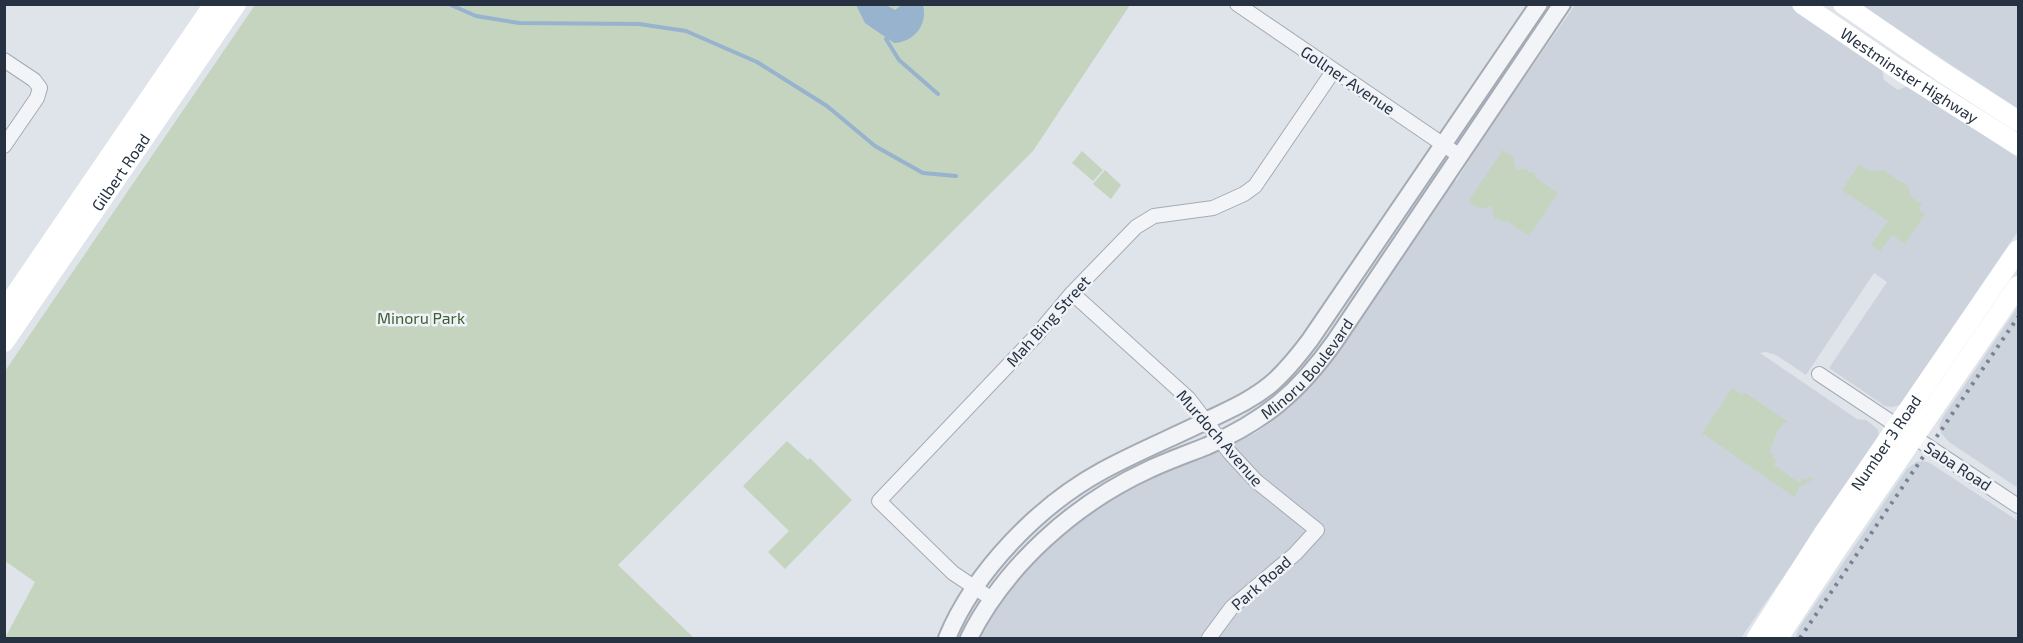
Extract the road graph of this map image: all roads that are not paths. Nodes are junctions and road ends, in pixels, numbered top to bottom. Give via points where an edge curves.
1 (1237, 4) edge
2 (1539, 4) edge
3 (1562, 4) edge
4 (1802, 4) edge
5 (1843, 4) edge
6 (220, 8) edge
7 (4, 60) edge
8 (1334, 70) junction
9 (2019, 121) edge
10 (2019, 145) edge
11 (4, 146) edge
12 (1444, 146) junction
13 (1460, 156) junction
14 (2019, 250) edge
15 (2019, 286) edge
16 (1072, 293) junction
17 (4, 311) edge
18 (4, 342) edge
19 (1819, 374) dead end
20 (1206, 421) junction
21 (1897, 426) junction
22 (1914, 438) junction
23 (1220, 440) junction
24 (2019, 506) edge
25 (1317, 530) joint
26 (975, 587) junction
27 (992, 599) junction
28 (947, 639) edge
29 (969, 639) edge
30 (1209, 639) edge
31 (1757, 639) edge
32 (1778, 639) edge

1 - 8 street, Gollner Avenue
2 - 12 street, Minoru Boulevard
3 - 13 street, Minoru Boulevard
4 - 10 main road, Westminster Highway
5 - 9 main road, Westminster Highway
6 - 17 main road, Gilbert Road
6 - 18 main road, Gilbert Road
7 - 11 street via 40,88
8 - 12 street, Gollner Avenue
8 - 16 street, Mah Bing Street via 1254,186 1213,208 1154,216 1136,227
12 - 13 street, Gollner Avenue
12 - 20 street, Minoru Boulevard via 1291,365 1242,404
13 - 23 street, Minoru Boulevard via 1318,364 1284,401
14 - 21 main road, Number 3 Road
15 - 22 main road, Number 3 Road
16 - 20 street, Murdoch Avenue via 1189,399
16 - 26 street, Mah Bing Street via 879,501 953,573
19 - 21 street, Saba Road
20 - 23 street, Murdoch Avenue
20 - 26 street, Minoru Boulevard via 1102,471 1072,490 1038,517
21 - 22 street, Saba Road
21 - 31 main road, Number 3 Road
22 - 24 street, Saba Road
22 - 32 main road, Number 3 Road
23 - 25 street, Murdoch Avenue via 1256,481
23 - 27 street, Minoru Boulevard via 1148,470 1081,510 1045,540
25 - 30 street, Park Road via 1232,607
26 - 27 street, Mah Bing Street
26 - 28 street, Minoru Boulevard
27 - 29 street, Minoru Boulevard

